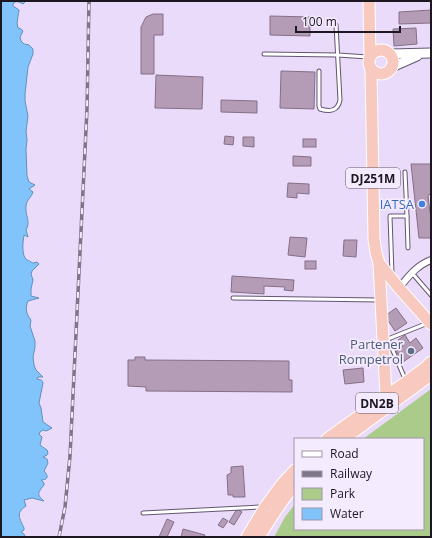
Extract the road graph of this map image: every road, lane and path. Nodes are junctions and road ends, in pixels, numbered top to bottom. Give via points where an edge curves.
1 (369, 1) edge
2 (336, 25) dead end
3 (370, 30) junction
4 (387, 52) junction
5 (426, 53) edge
6 (264, 54) dead end
7 (338, 55) junction
8 (370, 57) junction
9 (371, 69) junction
10 (389, 70) junction
11 (320, 71) dead end
12 (371, 92) junction
13 (405, 172) dead end
14 (407, 216) junction
15 (408, 248) dead end
16 (431, 260) edge
17 (379, 263) junction
18 (412, 273) junction
19 (396, 284) junction
20 (431, 295) edge
21 (233, 298) dead end
22 (381, 300) junction
23 (430, 323) edge
24 (385, 339) junction
25 (431, 362) edge
26 (431, 375) edge
27 (406, 382) junction
28 (386, 396) junction
29 (328, 438) edge
30 (345, 438) edge
31 (294, 471) edge
32 (294, 486) edge
33 (264, 507) junction
34 (143, 513) dead end
35 (247, 537) edge
36 (259, 537) edge

1 - 3 highway, DJ251M
2 - 7 lane
3 - 4 highway
3 - 8 highway, DJ251M
4 - 5 street
4 - 8 highway via 375,51
4 - 10 highway via 393,60
5 - 10 street
6 - 7 lane
7 - 8 lane
7 - 11 lane via 340,100 339,106 335,109 320,109
8 - 9 highway, DJ251M
9 - 10 highway via 377,74
9 - 12 highway, DJ251M
10 - 12 highway
12 - 17 highway, DJ251M via 374,239
13 - 14 lane
14 - 15 lane
14 - 19 lane via 390,216
16 - 18 street
17 - 19 highway, DJ251M
17 - 22 highway, DJ251M
18 - 19 street
18 - 20 lane
19 - 23 highway, DJ251M
21 - 22 lane
22 - 24 highway, DJ251M
23 - 24 lane
24 - 27 lane
24 - 28 highway, DJ251M
25 - 27 highway, DN2B
26 - 30 highway, DN2B
27 - 28 highway, DN2B
28 - 29 highway, DN2B
31 - 33 highway
32 - 36 highway
33 - 34 lane
33 - 35 highway

